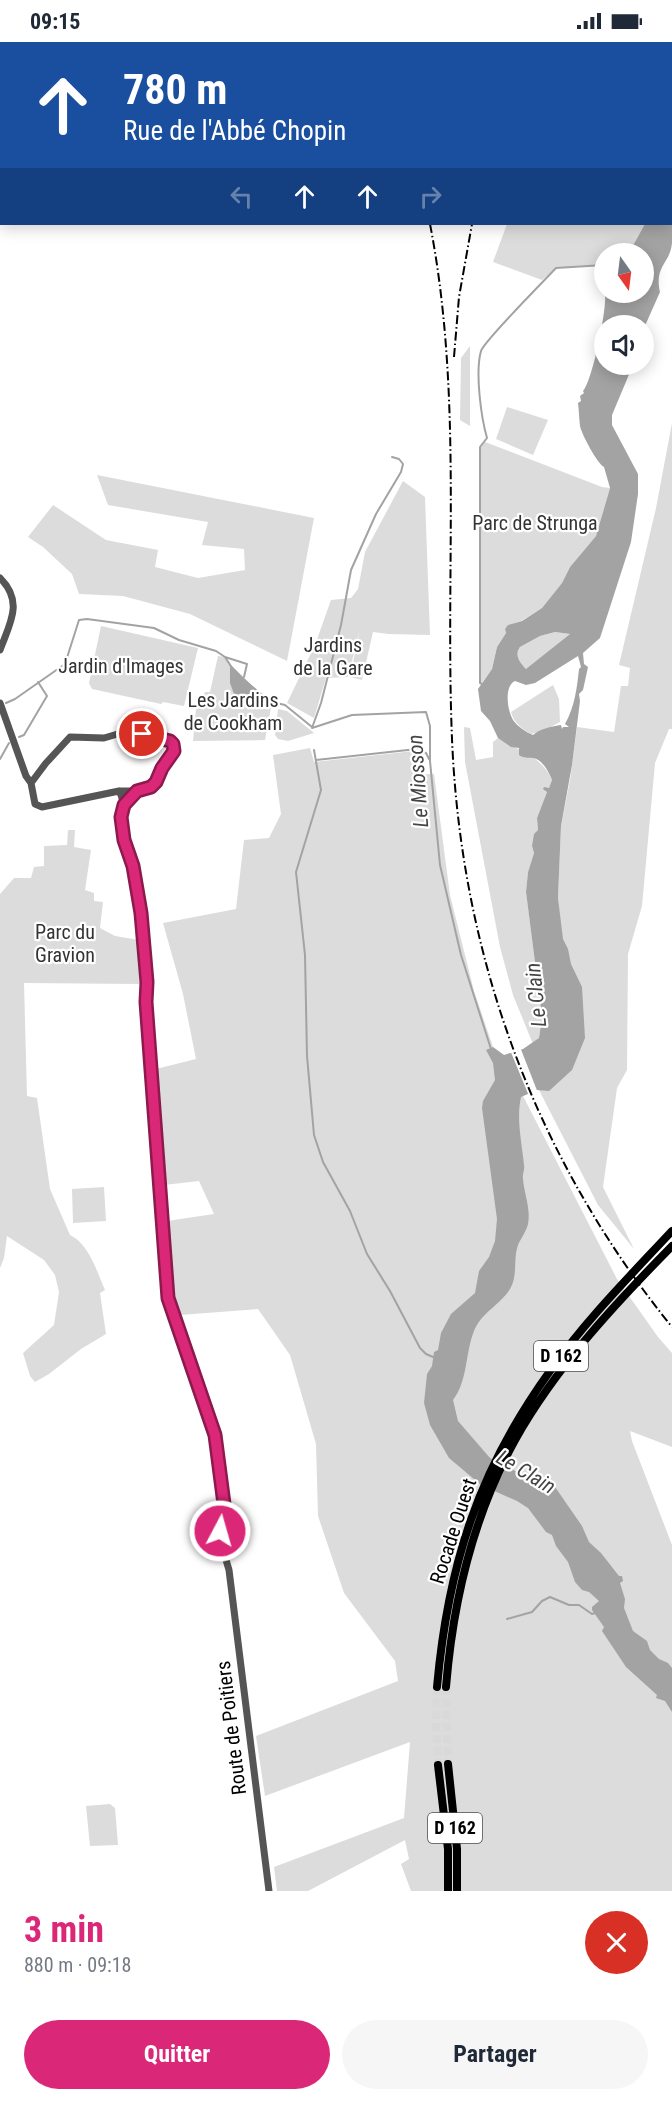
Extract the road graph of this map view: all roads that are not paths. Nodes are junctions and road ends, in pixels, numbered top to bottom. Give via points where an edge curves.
1 (0, 578) edge
2 (0, 650) edge
3 (0, 703) edge
4 (31, 783) junction
5 (118, 791) junction
6 (137, 791) junction
7 (124, 805) junction
8 (672, 1231) edge
9 (672, 1246) edge
10 (645, 1267) junction
11 (221, 1512) junction
12 (208, 1525) junction
13 (220, 1531) junction
14 (221, 1543) junction
15 (209, 1550) junction
16 (225, 1562) junction
17 (442, 1687) tunnel mouth
18 (269, 1891) edge
19 (448, 1891) edge
20 (457, 1891) edge

1 - 2 street via 10,590 14,607
3 - 4 street
4 - 5 street via 38,807
4 - 6 street via 70,737 104,738 128,731 170,741 174,751 156,782
5 - 6 street
5 - 7 street
6 - 7 street
7 - 11 street via 121,825 133,866 143,934 168,1298 215,1435 224,1504
8 - 10 main road, Rocade Ouest / D 162
9 - 10 main road, Rocade Ouest / D 162
10 - 17 main road, Rocade Ouest / D 162 via 576,1337 550,1370 482,1490 446,1614
11 - 12 street
11 - 13 street
12 - 13 street
12 - 15 street via 200,1530 198,1540
13 - 14 street
14 - 15 street
14 - 16 street, Route de Poitiers
15 - 16 street
16 - 18 street, Route de Poitiers
19 - 20 main road, D 162 via 443,1765 457,1849

